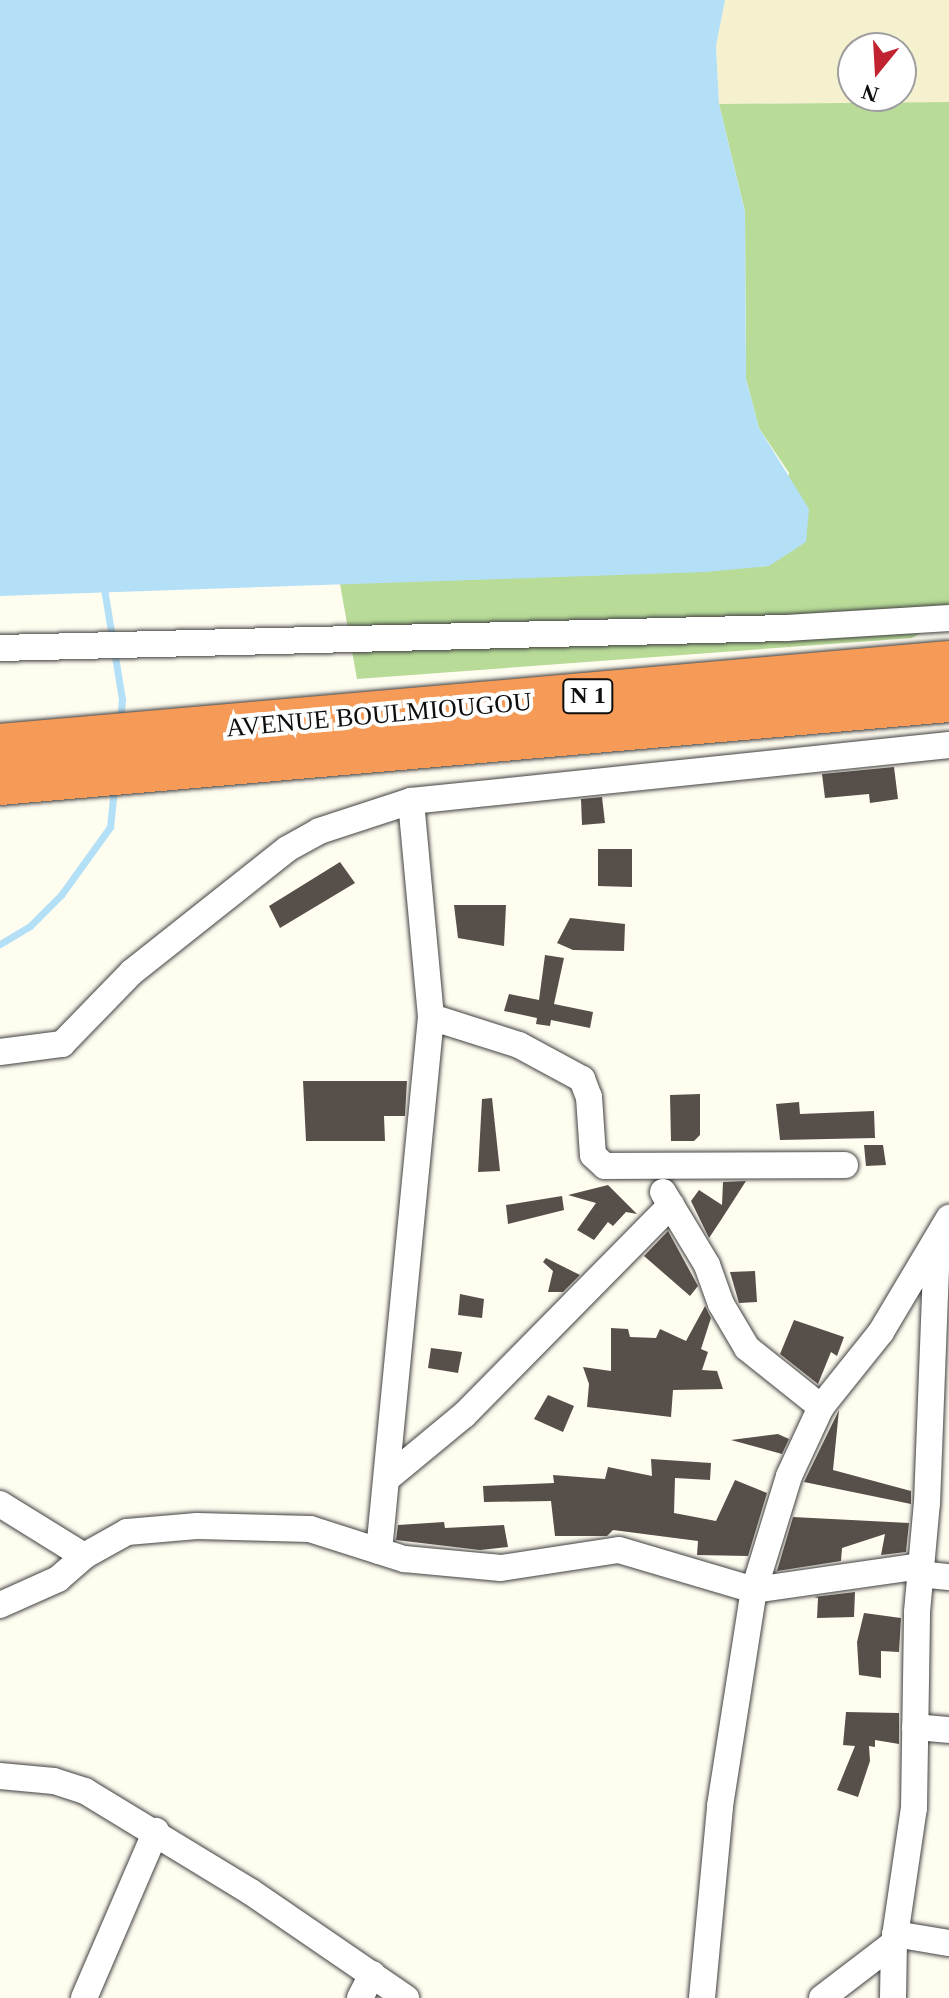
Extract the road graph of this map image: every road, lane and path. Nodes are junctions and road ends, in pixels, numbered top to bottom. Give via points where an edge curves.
1 (949, 618) edge
2 (0, 648) edge
3 (949, 663) edge
4 (949, 700) edge
5 (949, 745) edge
6 (230, 747) junction
7 (28, 757) edge
8 (0, 783) edge
9 (411, 801) junction
10 (431, 1017) junction
11 (0, 1052) edge
12 (845, 1165) dead end
13 (643, 1169) junction
14 (671, 1205) junction
15 (949, 1218) edge
16 (938, 1243) junction
17 (821, 1407) junction
18 (389, 1477) junction
19 (0, 1504) edge
20 (379, 1551) junction
21 (84, 1556) junction
22 (920, 1570) junction
23 (949, 1577) edge
24 (754, 1590) junction
25 (0, 1605) edge
26 (915, 1727) junction
27 (949, 1730) edge
28 (0, 1776) edge
29 (156, 1831) junction
30 (895, 1938) junction
31 (949, 1943) edge
32 (366, 1986) edge
33 (84, 1998) edge
34 (406, 1998) edge
35 (702, 1998) edge
36 (822, 1998) edge
37 (893, 1998) edge

1 - 2 street via 787,628
3 - 6 highway, AVENUE BOULMIOUGOU / N 1
4 - 6 highway, AVENUE BOULMIOUGOU / N 1
5 - 9 street
6 - 7 highway, AVENUE BOULMIOUGOU / N 1
7 - 8 highway, AVENUE BOULMIOUGOU / N 1
9 - 10 street
9 - 11 street via 319,831 287,849 132,972 62,1044
10 - 13 street via 519,1045 582,1079 598,1162
10 - 18 street
12 - 13 street
13 - 14 street
14 - 17 street via 747,1348
14 - 18 street via 464,1415
15 - 16 street
16 - 17 street via 881,1332
16 - 22 street
17 - 24 street via 789,1476
18 - 20 street
19 - 21 street
20 - 21 street via 310,1529 197,1526 127,1532
20 - 24 street via 432,1563 501,1568 619,1550
21 - 25 street via 58,1579
22 - 23 street
22 - 24 street
22 - 26 street
24 - 35 street via 720,1806
26 - 27 street
26 - 30 street via 914,1808
28 - 29 street via 54,1781 85,1791
29 - 32 street
29 - 33 street
30 - 31 street
30 - 36 street
30 - 37 street
32 - 34 street

